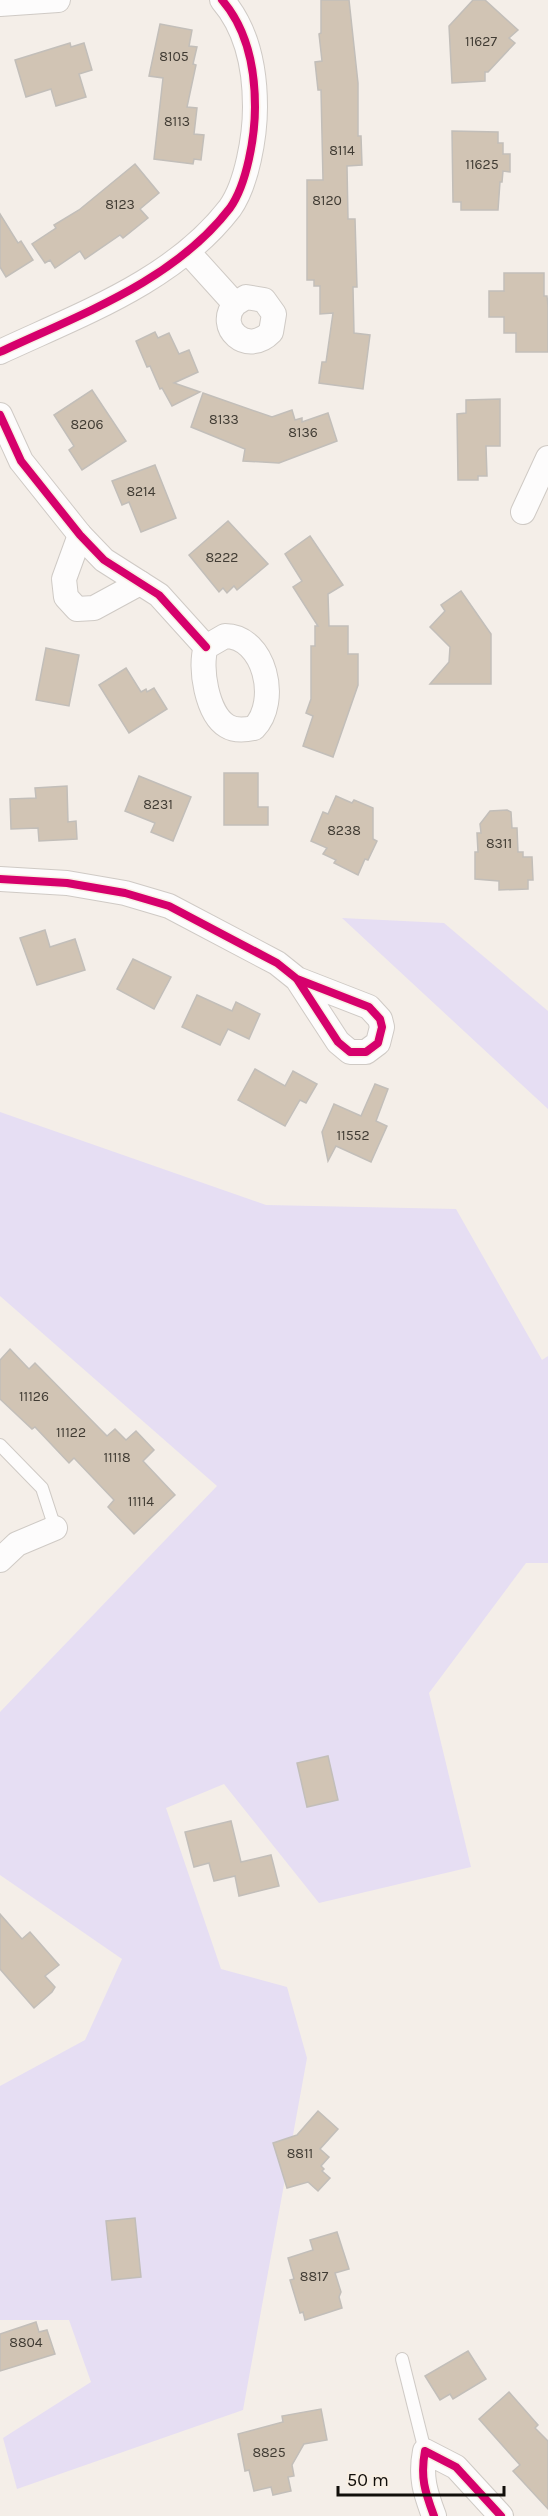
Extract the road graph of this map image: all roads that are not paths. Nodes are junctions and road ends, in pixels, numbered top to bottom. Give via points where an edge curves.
1 (58, 0) edge
2 (222, 0) edge
3 (0, 4) edge
4 (188, 252) junction
5 (235, 304) dead end
6 (0, 352) edge
7 (0, 415) edge
8 (548, 458) edge
9 (523, 512) dead end
10 (80, 535) junction
11 (140, 583) junction
12 (206, 647) dead end
13 (0, 879) edge
14 (297, 979) dead end
15 (0, 1445) edge
16 (55, 1528) joint
17 (0, 1560) edge
18 (402, 2359) dead end
19 (424, 2451) junction
20 (434, 2516) edge
21 (501, 2516) edge

1 - 3 street
2 - 4 street via 248,46 255,81 250,160 231,206
4 - 5 street
4 - 6 street via 123,295
7 - 10 street via 21,460
8 - 9 street
10 - 11 street via 104,560
10 - 11 street via 64,579 66,597 77,609 94,608
11 - 12 street via 159,595
13 - 14 street via 67,883 169,906 277,963
15 - 16 lane via 42,1488
16 - 17 street via 17,1544
18 - 19 lane
19 - 20 street via 421,2471
19 - 21 street via 456,2468

